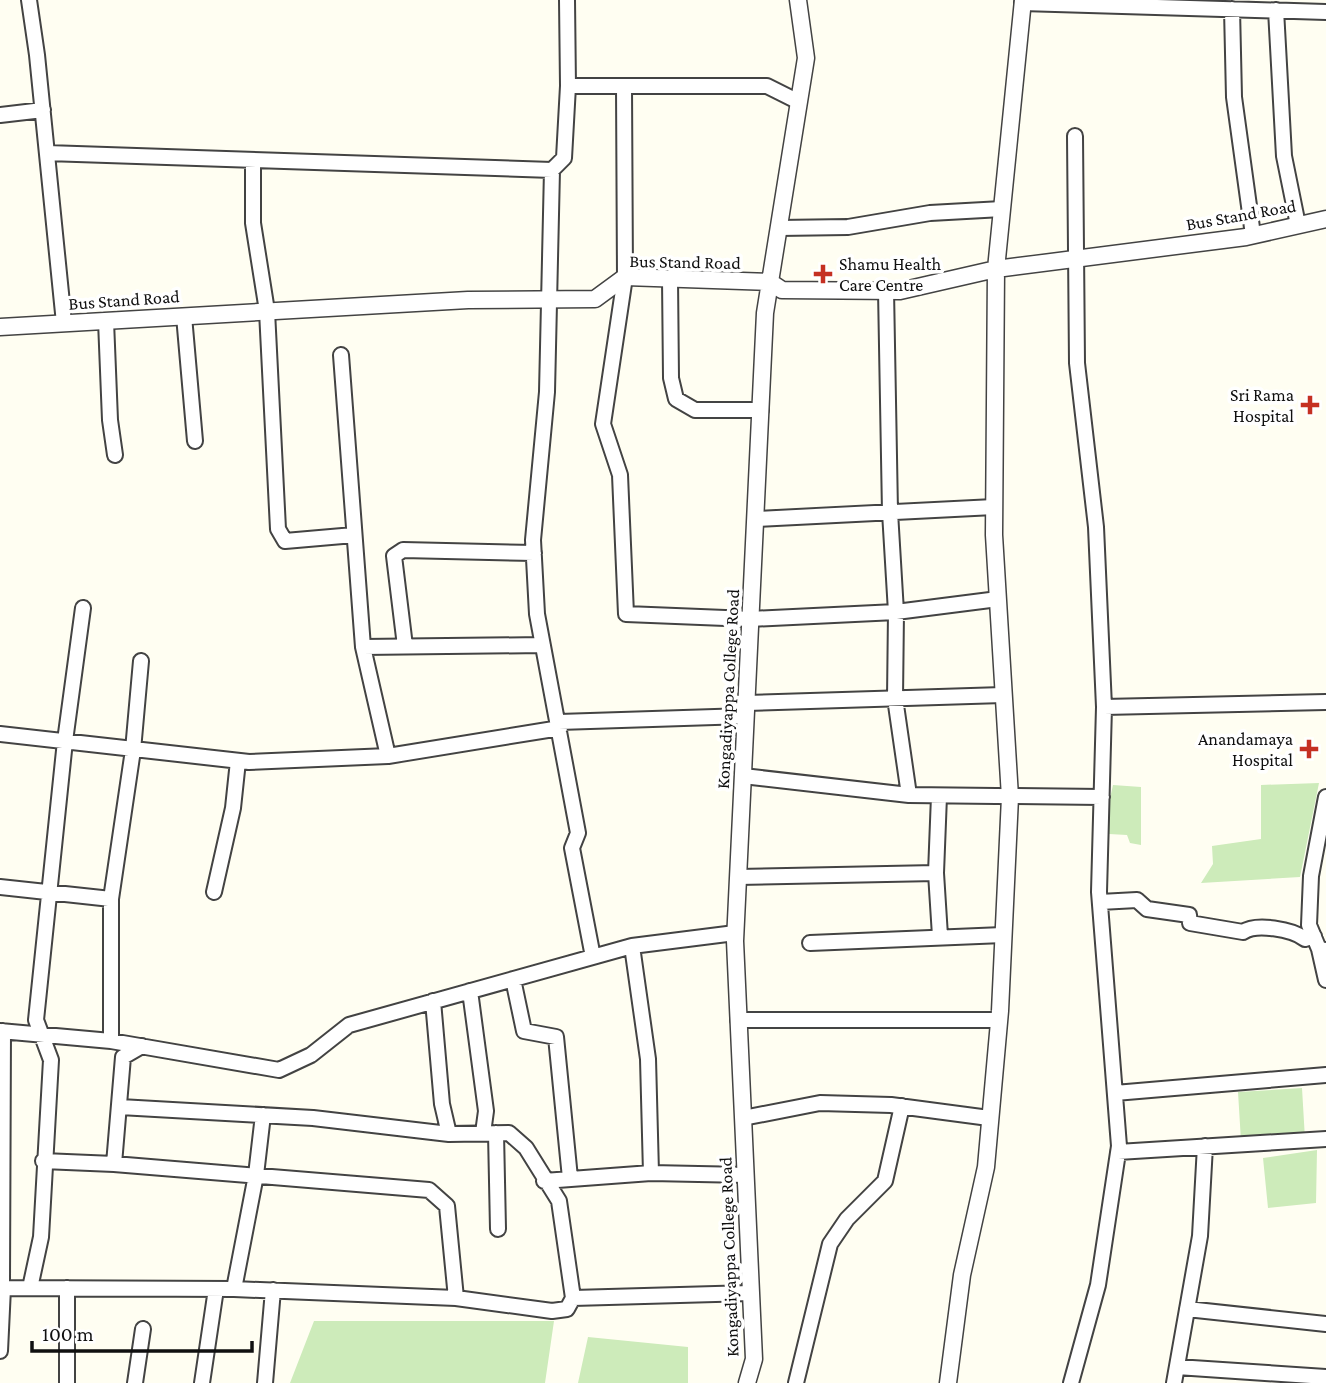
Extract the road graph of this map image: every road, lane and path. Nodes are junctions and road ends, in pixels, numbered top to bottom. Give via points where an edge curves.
1 (29, 0) edge
2 (566, 0) edge
3 (798, 0) edge
4 (1023, 1) edge
5 (1166, 4) edge
6 (1232, 9) junction
7 (1276, 10) junction
8 (1326, 12) edge
9 (568, 86) junction
10 (624, 86) junction
11 (799, 102) junction
12 (43, 110) junction
13 (0, 115) edge
14 (1075, 136) dead end
15 (47, 153) junction
16 (253, 160) junction
17 (552, 170) junction
18 (1002, 209) junction
19 (1326, 219) edge
20 (1298, 225) junction
21 (779, 228) junction
22 (1253, 235) junction
23 (1074, 261) junction
24 (996, 269) junction
25 (625, 277) junction
26 (670, 279) junction
27 (770, 282) junction
28 (886, 290) junction
29 (550, 299) junction
30 (267, 311) junction
31 (184, 316) junction
32 (106, 321) junction
33 (64, 323) junction
34 (0, 327) edge
35 (341, 355) dead end
36 (761, 410) junction
37 (195, 441) dead end
38 (115, 455) dead end
39 (994, 507) junction
40 (890, 512) junction
41 (755, 519) junction
42 (354, 535) junction
43 (534, 553) junction
44 (998, 598) junction
45 (83, 608) dead end
46 (896, 612) junction
47 (750, 619) junction
48 (543, 645) junction
49 (405, 646) junction
50 (363, 647) junction
51 (141, 661) dead end
52 (1003, 695) junction
53 (895, 698) junction
54 (1326, 702) edge
55 (1104, 707) junction
56 (746, 709) junction
57 (559, 725) junction
58 (0, 734) edge
59 (65, 741) junction
60 (133, 749) junction
61 (388, 756) junction
62 (238, 761) junction
63 (743, 776) junction
64 (909, 795) junction
65 (939, 796) junction
66 (1010, 797) junction
67 (1102, 797) junction
68 (1326, 799) edge
69 (936, 873) junction
70 (738, 877) junction
71 (0, 887) edge
72 (214, 891) dead end
73 (50, 892) junction
74 (111, 899) junction
75 (1100, 902) junction
76 (735, 933) junction
77 (1003, 935) junction
78 (940, 936) junction
79 (810, 943) dead end
80 (1320, 945) edge
81 (632, 946) junction
82 (593, 957) junction
83 (513, 979) junction
84 (1326, 980) edge
85 (470, 991) junction
86 (433, 1002) junction
87 (738, 1020) junction
88 (999, 1020) junction
89 (2, 1031) edge
90 (43, 1034) junction
91 (111, 1041) junction
92 (142, 1046) junction
93 (1326, 1075) edge
94 (1115, 1093) junction
95 (120, 1107) junction
96 (902, 1107) junction
97 (263, 1115) junction
98 (743, 1118) junction
99 (989, 1118) junction
100 (489, 1133) junction
101 (449, 1134) junction
102 (1326, 1139) edge
103 (1205, 1146) junction
104 (1118, 1152) junction
105 (43, 1161) junction
106 (114, 1164) junction
107 (651, 1173) junction
108 (256, 1175) junction
109 (746, 1175) junction
110 (570, 1178) junction
111 (544, 1181) junction
112 (498, 1229) dead end
113 (2, 1284) edge
114 (30, 1288) junction
115 (67, 1288) junction
116 (216, 1289) junction
117 (234, 1289) junction
118 (273, 1290) junction
119 (751, 1293) junction
120 (456, 1298) junction
121 (573, 1298) junction
122 (1187, 1308) junction
123 (1326, 1324) edge
124 (143, 1329) dead end
125 (0, 1351) edge
126 (1177, 1367) junction
127 (1326, 1377) edge
128 (67, 1383) edge
129 (135, 1383) edge
130 (202, 1383) edge
131 (265, 1383) edge
132 (747, 1383) edge
133 (796, 1383) edge
134 (948, 1383) edge
135 (1071, 1383) edge
136 (1174, 1383) edge

1 - 12 street
2 - 9 street
3 - 11 street, Kongadiyappa College Road via 806,58
4 - 5 street
4 - 18 street
5 - 6 street
6 - 7 street
6 - 22 street via 1234,97
7 - 8 street
7 - 20 street via 1284,156
9 - 10 street
9 - 17 street via 564,158
10 - 11 street via 767,86
10 - 25 street
11 - 21 street, Kongadiyappa College Road
12 - 13 street
12 - 15 street
14 - 23 street
15 - 16 street
15 - 33 street
16 - 17 street
16 - 30 street via 253,223
17 - 29 street
18 - 21 street via 930,213 848,227
18 - 24 street
19 - 20 street, Bus Stand Road
20 - 22 street, Bus Stand Road
21 - 27 street, Kongadiyappa College Road
22 - 23 street, Bus Stand Road
23 - 24 street, Bus Stand Road
23 - 55 street via 1077,363 1096,527
24 - 28 street, Bus Stand Road via 900,291
24 - 39 street
25 - 26 street, Bus Stand Road
25 - 29 street, Bus Stand Road via 594,299
25 - 47 street via 603,424 620,475 626,614
26 - 27 street, Bus Stand Road
26 - 36 street via 671,379 676,399 695,410
27 - 28 street, Bus Stand Road via 782,290
27 - 36 street, Kongadiyappa College Road
28 - 40 street
29 - 30 street, Bus Stand Road
29 - 43 street
30 - 31 street, Bus Stand Road
30 - 42 street via 278,529 285,541
31 - 32 street, Bus Stand Road
31 - 37 street
32 - 33 street, Bus Stand Road
32 - 38 street
33 - 34 street, Bus Stand Road
35 - 42 street
36 - 41 street, Kongadiyappa College Road
39 - 40 street
39 - 44 street
40 - 41 street
40 - 46 street
41 - 47 street, Kongadiyappa College Road
42 - 50 street
43 - 48 street
43 - 49 street via 403,550 394,556
44 - 46 street
44 - 52 street
45 - 59 street
46 - 47 street
46 - 53 street
47 - 56 street, Kongadiyappa College Road
48 - 49 street
48 - 57 street
49 - 50 street
50 - 61 street
51 - 60 street
52 - 53 street
52 - 66 street
53 - 56 street
53 - 64 street
54 - 55 street
55 - 67 street
56 - 57 street
56 - 63 street, Kongadiyappa College Road
57 - 61 street
57 - 82 street via 578,832 572,848
58 - 59 street
59 - 60 street
59 - 73 street
60 - 62 street
60 - 74 street
61 - 62 street
62 - 72 street via 233,808
63 - 64 street
63 - 70 street, Kongadiyappa College Road
64 - 65 street
65 - 66 street
65 - 69 street
66 - 67 street
66 - 77 street
67 - 75 street
68 - 80 street via 1311,876 1309,925
69 - 70 street
69 - 78 street
70 - 76 street, Kongadiyappa College Road
71 - 73 street
73 - 74 street
73 - 90 street via 36,1020
74 - 91 street
75 - 80 street via 1137,900 1147,909 1189,915 1190,923 1243,932 1250,928 1297,933
75 - 94 street
76 - 81 street
76 - 87 street, Kongadiyappa College Road
77 - 78 street
77 - 88 street
78 - 79 street
80 - 84 street
81 - 82 street
81 - 107 street via 648,1059
82 - 83 street
83 - 85 street
83 - 110 street via 524,1031 556,1037
85 - 86 street
85 - 100 street
86 - 92 street via 349,1025 311,1055 279,1070
86 - 101 street
87 - 88 street
87 - 98 street, Kongadiyappa College Road
88 - 99 street
89 - 90 street
89 - 113 street
90 - 91 street
90 - 105 street via 51,1060
91 - 92 street
92 - 95 street via 123,1056
93 - 94 street
94 - 104 street
95 - 97 street
95 - 106 street
96 - 98 street via 820,1103
96 - 99 street
96 - 133 street via 885,1181 847,1219 830,1244
97 - 101 street
97 - 108 street
98 - 109 street, Kongadiyappa College Road
99 - 134 street via 986,1167 962,1275
100 - 101 street
100 - 111 street via 509,1133 526,1148
100 - 112 street
102 - 103 street
103 - 104 street
103 - 122 street via 1200,1236
104 - 135 street via 1098,1285
105 - 106 street
105 - 114 street via 41,1237
106 - 108 street
107 - 109 street
107 - 110 street
108 - 117 street
108 - 120 street via 429,1190 447,1206
109 - 119 street, Kongadiyappa College Road
110 - 111 street
111 - 121 street via 559,1201
113 - 114 street
113 - 125 street
114 - 115 street
115 - 116 street
115 - 128 street
116 - 117 street
116 - 130 street
117 - 118 street
118 - 120 street
118 - 131 street
119 - 121 street
119 - 132 street, Kongadiyappa College Road via 754,1359
120 - 121 street via 552,1311 567,1309
122 - 123 street
122 - 126 street
124 - 129 street
126 - 127 street
126 - 136 street

